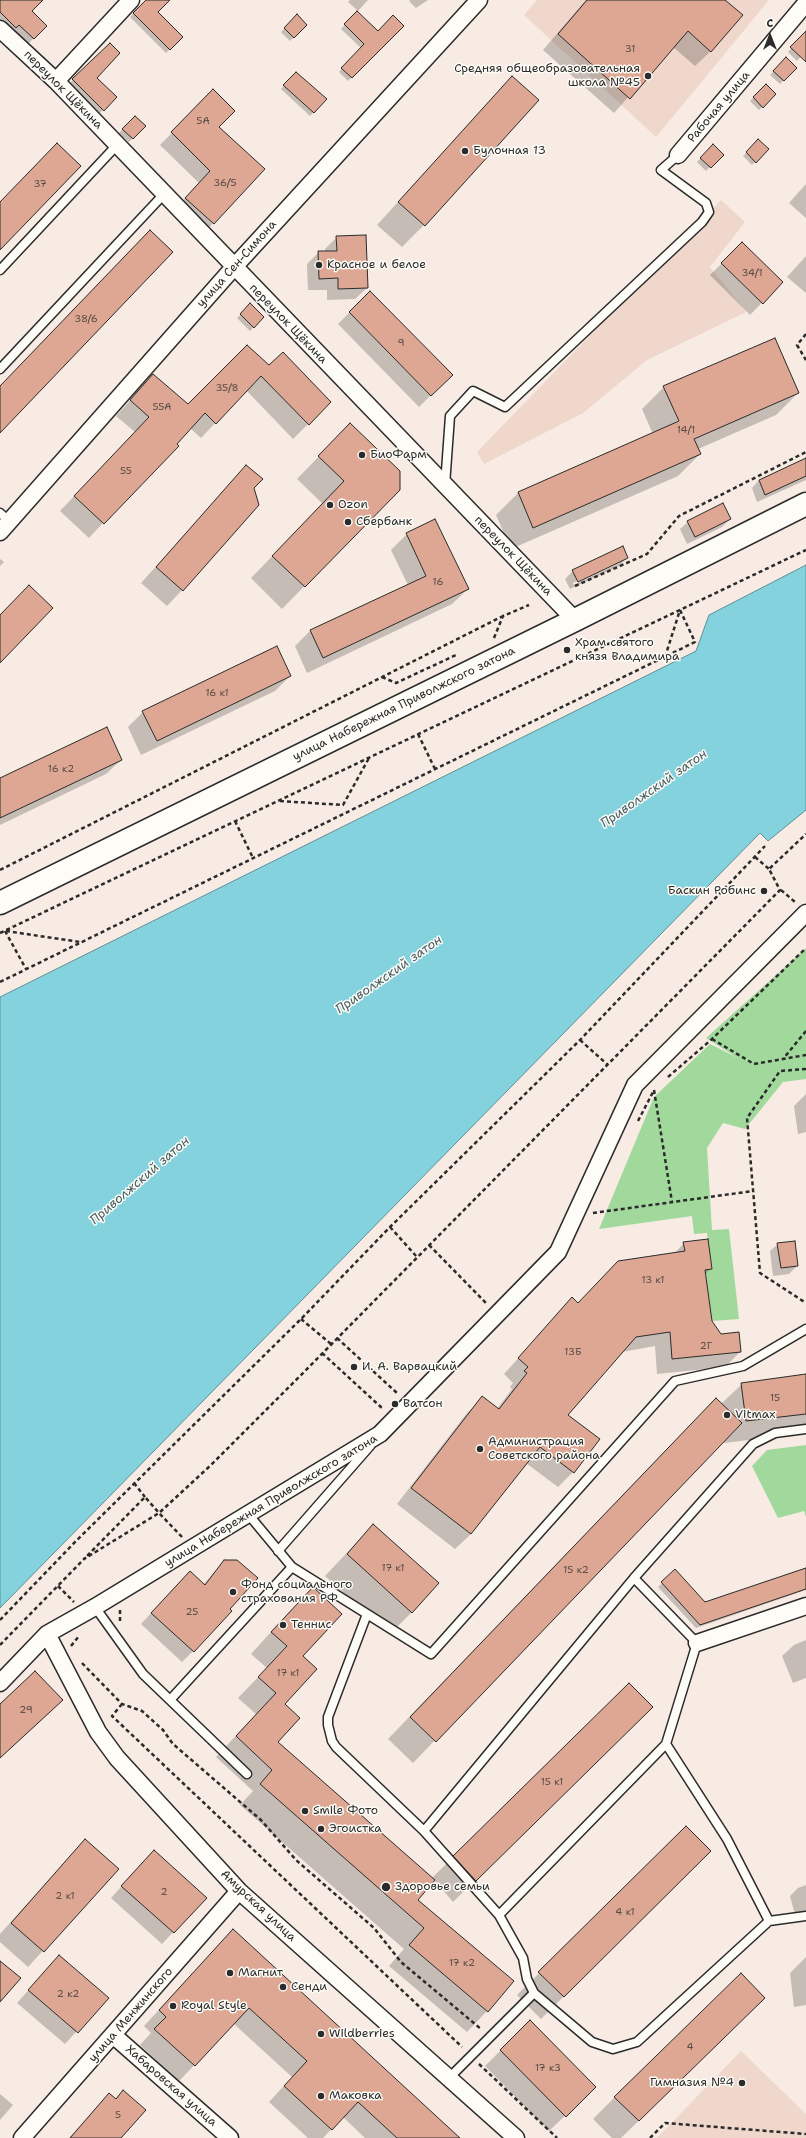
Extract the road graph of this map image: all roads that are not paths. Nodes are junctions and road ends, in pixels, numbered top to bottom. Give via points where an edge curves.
1 (132, 0) edge
2 (479, 0) edge
3 (806, 3) edge
4 (0, 29) edge
5 (56, 81) junction
6 (117, 145) junction
7 (678, 155) joint
8 (164, 194) junction
9 (234, 267) junction
10 (0, 270) edge
11 (0, 369) edge
12 (445, 486) junction
13 (806, 504) edge
14 (3, 522) edge
15 (575, 620) junction
16 (0, 903) edge
17 (806, 913) edge
18 (806, 1329) edge
19 (806, 1429) edge
20 (380, 1434) junction
21 (248, 1514) junction
22 (278, 1551) junction
23 (292, 1567) junction
24 (634, 1578) junction
25 (806, 1606) edge
26 (90, 1610) junction
27 (367, 1614) junction
28 (47, 1634) junction
29 (697, 1643) junction
30 (0, 1683) edge
31 (170, 1700) junction
32 (666, 1744) junction
33 (247, 1774) dead end
34 (424, 1831) junction
35 (239, 1892) junction
36 (500, 1915) junction
37 (806, 1916) edge
38 (769, 1921) junction
39 (534, 1993) junction
40 (113, 2035) junction
41 (449, 2078) junction
42 (22, 2138) edge
43 (230, 2138) edge
44 (516, 2138) edge

1 - 5 street
2 - 9 street, улица Сен-Симона
3 - 7 street, Рабочая улица
4 - 5 street, переулок Щёкина
5 - 6 street, переулок Щёкина
6 - 8 street, переулок Щёкина
6 - 10 lane
7 - 12 lane via 661,170 706,203 709,212 702,222 505,407 473,391 450,416
8 - 9 street, переулок Щёкина
8 - 11 lane
9 - 12 street, переулок Щёкина
9 - 14 street, улица Сен-Симона
12 - 15 street, переулок Щёкина
13 - 15 main road, улица Набережная Приволжского затона
15 - 16 main road, улица Набережная Приволжского затона
17 - 20 street, улица Набережная Приволжского затона via 635,1085 558,1252
18 - 27 lane via 743,1366 675,1381 431,1654
19 - 24 lane via 775,1433 753,1444
20 - 21 street, улица Набережная Приволжского затона
20 - 22 lane
21 - 22 lane
21 - 26 street, улица Набережная Приволжского затона
22 - 23 lane
23 - 27 lane
23 - 31 lane
24 - 29 lane
24 - 34 lane
25 - 29 street
26 - 28 street, улица Набережная Приволжского затона
26 - 31 lane via 109,1627 143,1674
27 - 34 lane via 328,1717 330,1733 336,1747
28 - 30 street, улица Набережная Приволжского затона
28 - 35 street, Амурская улица via 98,1732 109,1748
29 - 32 lane
31 - 33 lane
32 - 36 lane
32 - 38 lane via 727,1839
34 - 36 lane
35 - 40 street, улица Менжинского
35 - 41 street, Амурская улица
36 - 39 lane via 522,1958 527,1979
37 - 38 lane
38 - 39 lane via 637,2042 626,2047 613,2049 592,2042
39 - 41 lane
40 - 42 street, улица Менжинского
40 - 43 street, Хабаровская улица
41 - 44 street, Амурская улица

